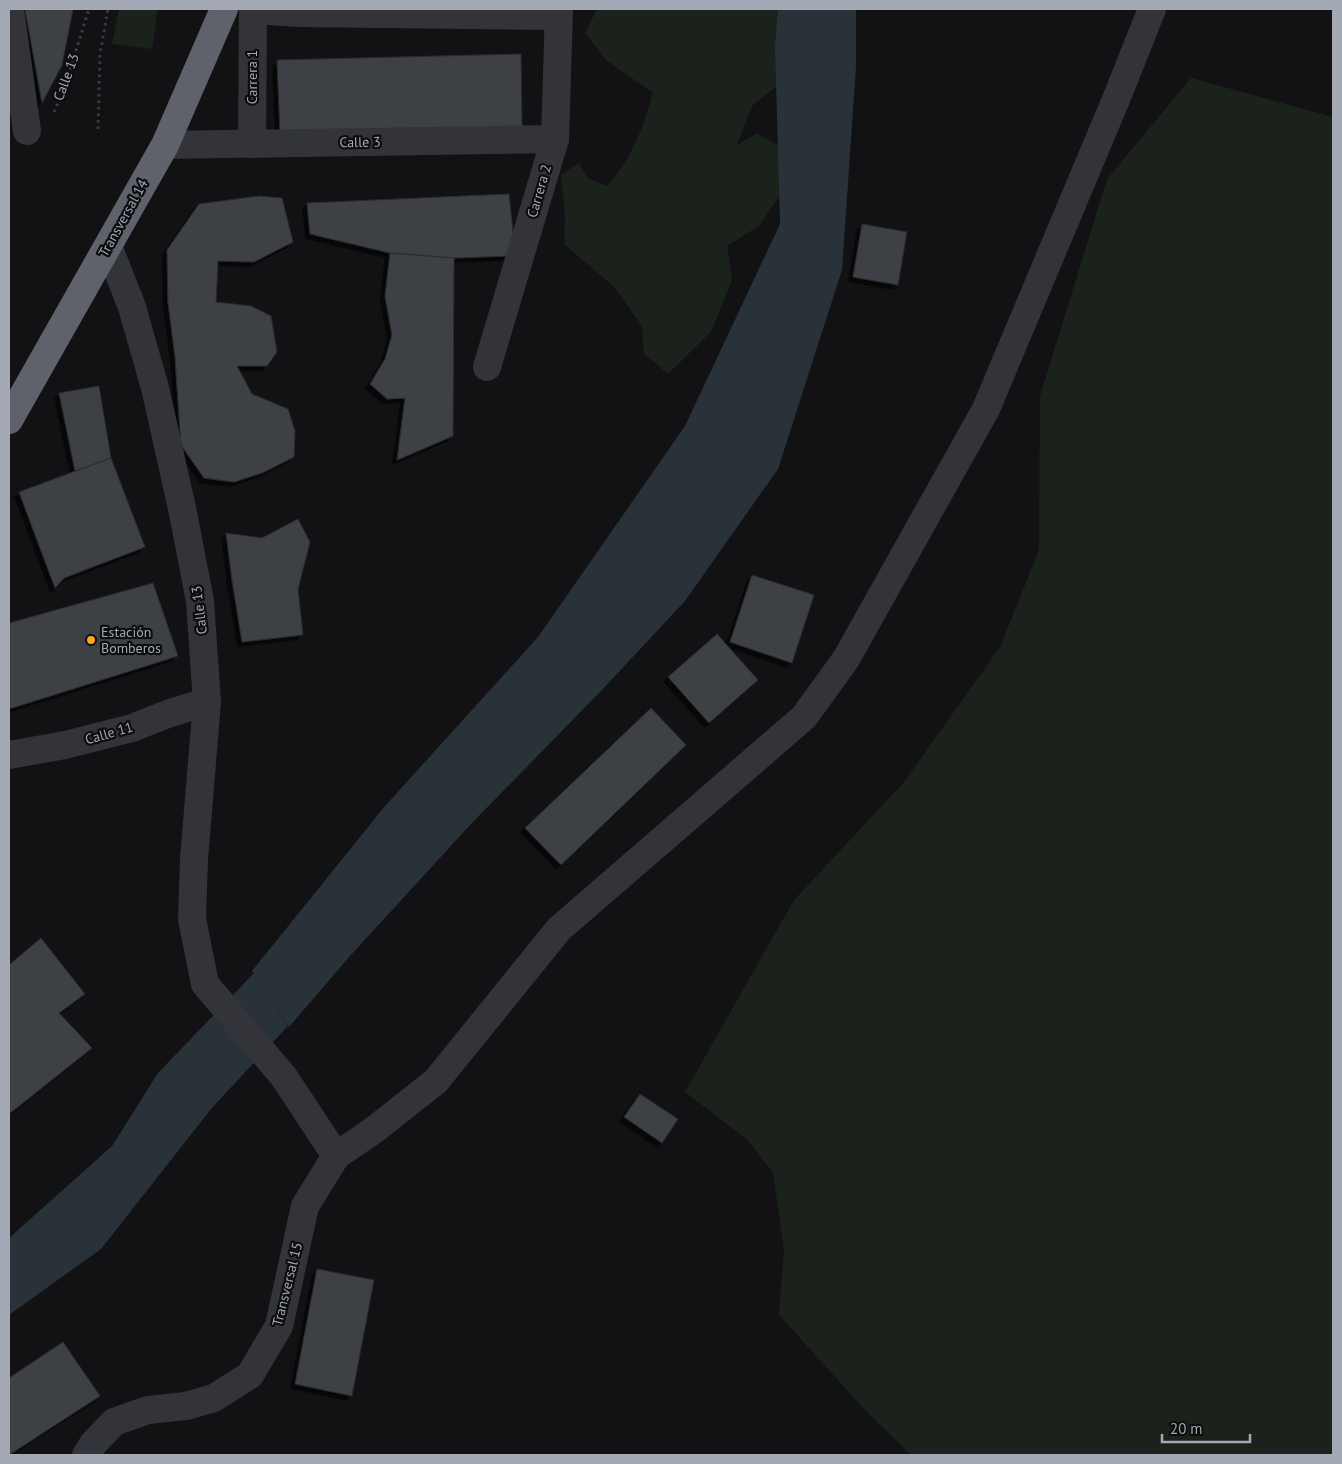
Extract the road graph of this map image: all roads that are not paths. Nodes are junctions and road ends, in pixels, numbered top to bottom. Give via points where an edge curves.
1 (10, 9) edge
2 (224, 9) edge
3 (1152, 9) edge
4 (253, 10) edge
5 (298, 11) edge
6 (558, 13) edge
7 (27, 131) road end
8 (555, 140) junction
9 (252, 144) junction
10 (165, 145) junction
11 (108, 246) junction
12 (487, 367) dead end
13 (9, 420) edge
14 (207, 702) junction
15 (9, 755) edge
16 (336, 1156) junction
17 (86, 1455) edge

1 - 7 street
2 - 10 highway, Transversal 14
3 - 16 street via 986,409 846,660 804,717 559,929 436,1081
4 - 5 street
4 - 9 street, Carrera 1
5 - 6 street
6 - 8 street, Carrera 2
8 - 9 street, Calle 3
8 - 12 street, Carrera 2
9 - 10 street, Calle 3
10 - 11 highway, Transversal 14
11 - 13 highway, Transversal 14
11 - 14 street, Calle 13 via 132,307 155,388 182,508 200,601
14 - 15 street, Calle 11 via 132,728 65,746
14 - 16 street, Calle 13 via 192,919 205,984 284,1077
16 - 17 street, Transversal 15 via 305,1206 279,1326 250,1375 214,1398 186,1406 148,1410 114,1422

